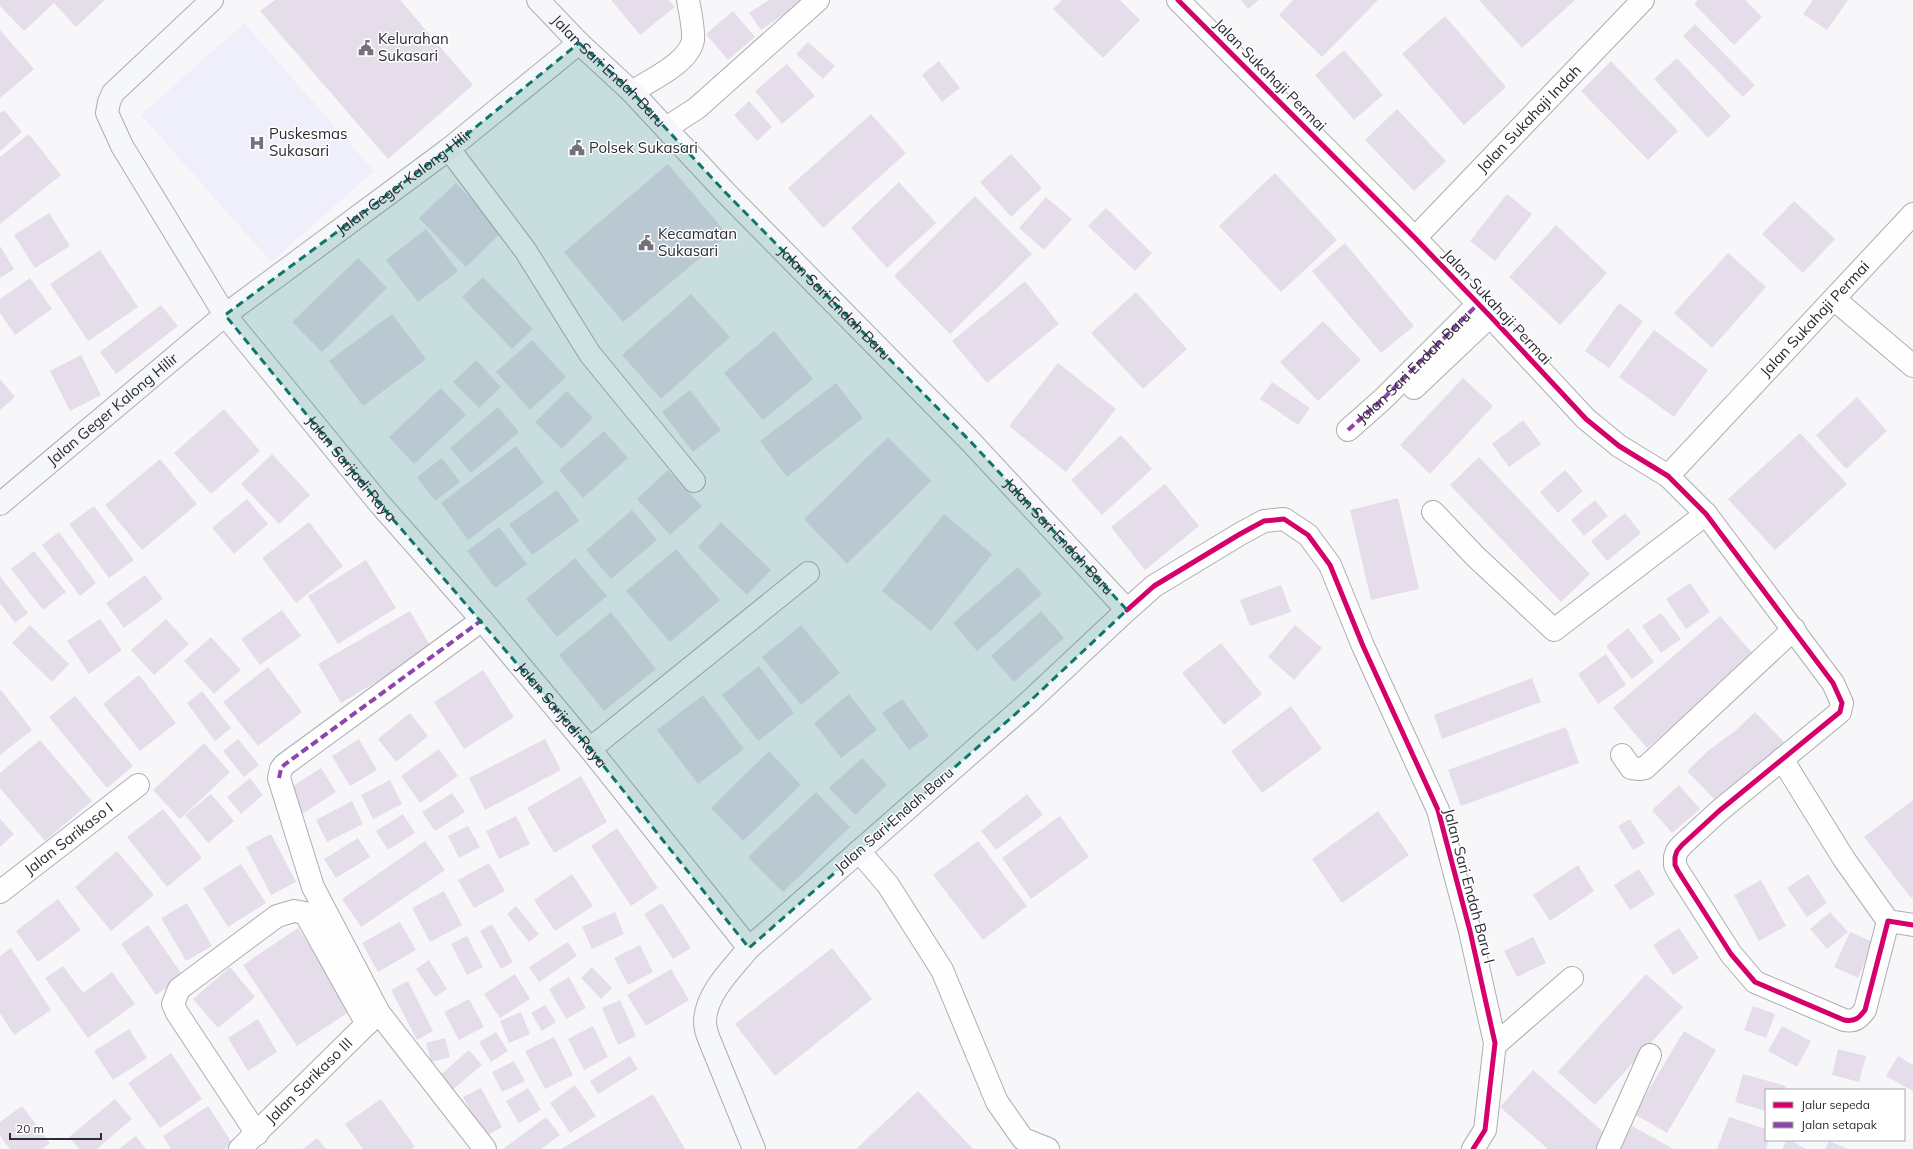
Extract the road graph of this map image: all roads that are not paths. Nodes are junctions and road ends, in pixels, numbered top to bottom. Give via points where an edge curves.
1 (212, 0) edge
2 (538, 0) edge
3 (688, 0) edge
4 (818, 0) edge
5 (1178, 0) edge
6 (1643, 0) edge
7 (579, 43) junction
8 (632, 92) junction
9 (666, 128) junction
10 (449, 149) junction
11 (1913, 214) edge
12 (1415, 238) junction
13 (1834, 299) junction
14 (1484, 310) junction
15 (225, 315) junction
16 (1913, 366) edge
17 (1393, 408) dead end
18 (1348, 430) dead end
19 (1668, 476) junction
20 (694, 481) dead end
21 (0, 504) edge
22 (1433, 512) dead end
23 (1706, 514) junction
24 (1264, 521) joint
25 (808, 573) dead end
26 (1127, 610) junction
27 (482, 620) junction
28 (1794, 629) junction
29 (590, 749) junction
30 (1622, 754) dead end
31 (1782, 759) junction
32 (138, 785) dead end
33 (859, 851) junction
34 (0, 892) edge
35 (1888, 921) junction
36 (1913, 925) edge
37 (748, 948) junction
38 (1572, 978) dead end
39 (373, 1018) junction
40 (1495, 1045) junction
41 (1650, 1055) dead end
42 (257, 1134) junction
43 (240, 1149) edge
44 (485, 1149) edge
45 (754, 1149) edge
46 (1048, 1149) edge
47 (1473, 1149) edge
48 (1608, 1149) edge

1 - 15 main road via 113,93 107,107 122,146
2 - 7 main road, Jalan Sari Endah Baru
3 - 8 street via 692,46 680,62
4 - 9 street via 697,108
5 - 12 street, Jalan Sukahaji Permai
6 - 12 street, Jalan Sukahaji Indah
7 - 8 main road, Jalan Sari Endah Baru
7 - 10 main road, Jalan Geger Kalong Hilir
8 - 9 main road, Jalan Sari Endah Baru
9 - 26 main road, Jalan Sari Endah Baru via 731,199 971,442
10 - 15 main road, Jalan Geger Kalong Hilir
10 - 20 street via 525,250 590,354
11 - 13 street, Jalan Sukahaji Permai
12 - 14 street, Jalan Sukahaji Permai
13 - 16 street
13 - 19 street, Jalan Sukahaji Permai
14 - 17 street
14 - 18 street, Jalan Sari Endah Baru
14 - 19 street, Jalan Sukahaji Permai via 1581,414 1603,434
15 - 21 main road, Jalan Geger Kalong Hilir
15 - 27 main road, Jalan Sarijadi Raya via 379,503
19 - 23 street, Jalan Sukahaji Permai
22 - 23 street via 1476,557 1554,630
23 - 28 street, Jalan Sukahaji Permai
24 - 26 street, Jalan Sari Endah Baru via 1154,586
24 - 40 street, Jalan Sari Endah Baru I via 1284,519 1308,535 1330,565 1363,646 1438,810 1470,931
25 - 29 street
26 - 33 main road, Jalan Sari Endah Baru via 1029,702
27 - 29 main road, Jalan Sarijadi Raya
27 - 39 street via 281,769 279,778 313,887
28 - 30 street via 1645,768 1632,768
28 - 31 street, Jalan Sukahaji Permai via 1833,683 1842,703 1840,712
29 - 37 main road, Jalan Sarijadi Raya
31 - 35 street via 1844,859
31 - 35 street, Jalan Sukahaji Permai via 1719,811 1676,851 1675,865 1678,871 1731,954 1755,982 1844,1020 1857,1020 1865,1010
32 - 34 street, Jalan Sarikaso I
33 - 37 main road, Jalan Sari Endah Baru
33 - 46 street via 888,885 942,970 997,1102 1022,1139
35 - 36 street
37 - 45 main road via 720,983 708,1006 705,1022 708,1039
38 - 40 street
39 - 42 street, Jalan Sarikaso III
39 - 42 street via 305,913 294,911 277,916 179,989 173,1004 177,1013
39 - 44 street
40 - 47 street, Jalan Sari Endah Baru I via 1485,1130
41 - 48 street
42 - 43 street, Jalan Sarikaso III

